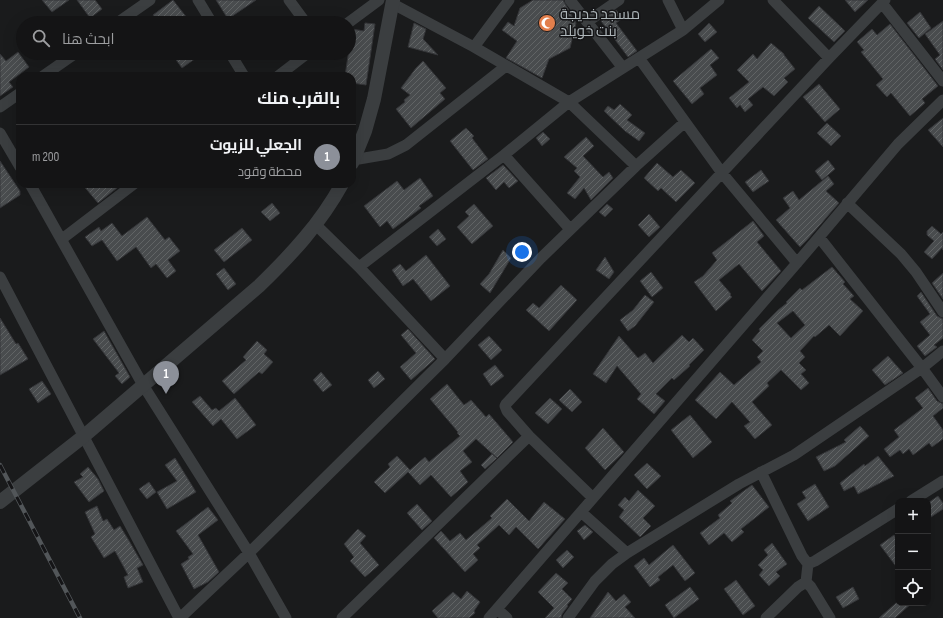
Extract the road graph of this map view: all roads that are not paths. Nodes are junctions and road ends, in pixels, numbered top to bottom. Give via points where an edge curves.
1 (150, 0) edge
2 (198, 0) edge
3 (289, 0) edge
4 (379, 0) edge
5 (509, 0) edge
6 (570, 0) edge
7 (619, 0) edge
8 (668, 0) edge
9 (719, 0) edge
10 (773, 0) edge
11 (393, 2) edge
12 (884, 2) edge
13 (127, 16) edge
14 (208, 16) edge
15 (301, 16) edge
16 (356, 17) edge
17 (587, 22) junction
18 (684, 30) junction
19 (474, 47) junction
20 (639, 58) junction
21 (829, 58) junction
22 (66, 60) edge
23 (234, 60) edge
24 (299, 60) edge
25 (506, 66) junction
26 (623, 68) junction
27 (49, 72) edge
28 (242, 72) edge
29 (283, 72) edge
30 (943, 81) edge
31 (16, 96) edge
32 (943, 100) edge
33 (569, 102) junction
34 (0, 107) edge
35 (685, 122) junction
36 (0, 133) edge
37 (356, 154) edge
38 (504, 155) junction
39 (16, 160) edge
40 (356, 161) edge
41 (636, 166) junction
42 (722, 173) junction
43 (32, 188) edge
44 (129, 188) edge
45 (339, 188) edge
46 (847, 203) junction
47 (316, 225) junction
48 (570, 229) junction
49 (819, 237) junction
50 (62, 239) junction
51 (797, 263) junction
52 (359, 267) junction
53 (0, 277) edge
54 (943, 312) edge
55 (943, 351) edge
56 (445, 359) junction
57 (922, 368) junction
58 (143, 385) junction
59 (943, 397) edge
60 (84, 436) junction
61 (529, 436) junction
62 (761, 472) junction
63 (943, 481) edge
64 (593, 498) junction
65 (916, 498) edge
66 (0, 502) edge
67 (895, 511) edge
68 (581, 512) junction
69 (249, 553) junction
70 (627, 553) junction
71 (808, 564) junction
72 (806, 582) junction
73 (496, 609) junction
74 (179, 618) edge
75 (286, 618) edge
76 (342, 618) edge
77 (489, 618) edge
78 (507, 618) edge
79 (568, 618) edge
80 (766, 618) edge
81 (830, 618) edge

1 - 13 street
2 - 14 street
3 - 15 street
4 - 16 street
5 - 19 street
6 - 17 street
7 - 17 street
8 - 18 street
9 - 18 street
10 - 21 street
11 - 19 street
11 - 37 street via 374,99
12 - 21 street
12 - 30 street
17 - 26 street
18 - 20 street
19 - 25 street
20 - 26 street
20 - 35 street
21 - 42 street
22 - 27 street
23 - 28 street
24 - 29 street
25 - 33 street
25 - 40 street via 406,145 388,154
26 - 33 street
31 - 34 street
32 - 46 street via 898,144
33 - 38 street
33 - 41 street
35 - 41 street
35 - 42 street
36 - 39 street
38 - 48 street
38 - 52 street
41 - 48 street
42 - 51 street
42 - 61 street via 506,404 507,411
43 - 50 street
44 - 50 street
45 - 47 street
46 - 49 street
46 - 54 street via 901,254
47 - 52 street
47 - 58 street via 259,286
48 - 56 street
49 - 51 street
49 - 57 street
50 - 58 street
51 - 64 street
52 - 56 street
53 - 60 street
55 - 57 street
56 - 69 street
57 - 59 street
57 - 62 street via 794,455
58 - 60 street
58 - 69 street
60 - 66 street
60 - 74 street
61 - 64 street
61 - 76 street
62 - 70 street
62 - 71 street
63 - 65 street
64 - 68 street
67 - 71 street
68 - 70 street
68 - 73 street
69 - 74 street
69 - 75 street
70 - 79 street via 595,581
71 - 72 street
72 - 80 street
72 - 81 street
73 - 77 street
73 - 78 street

